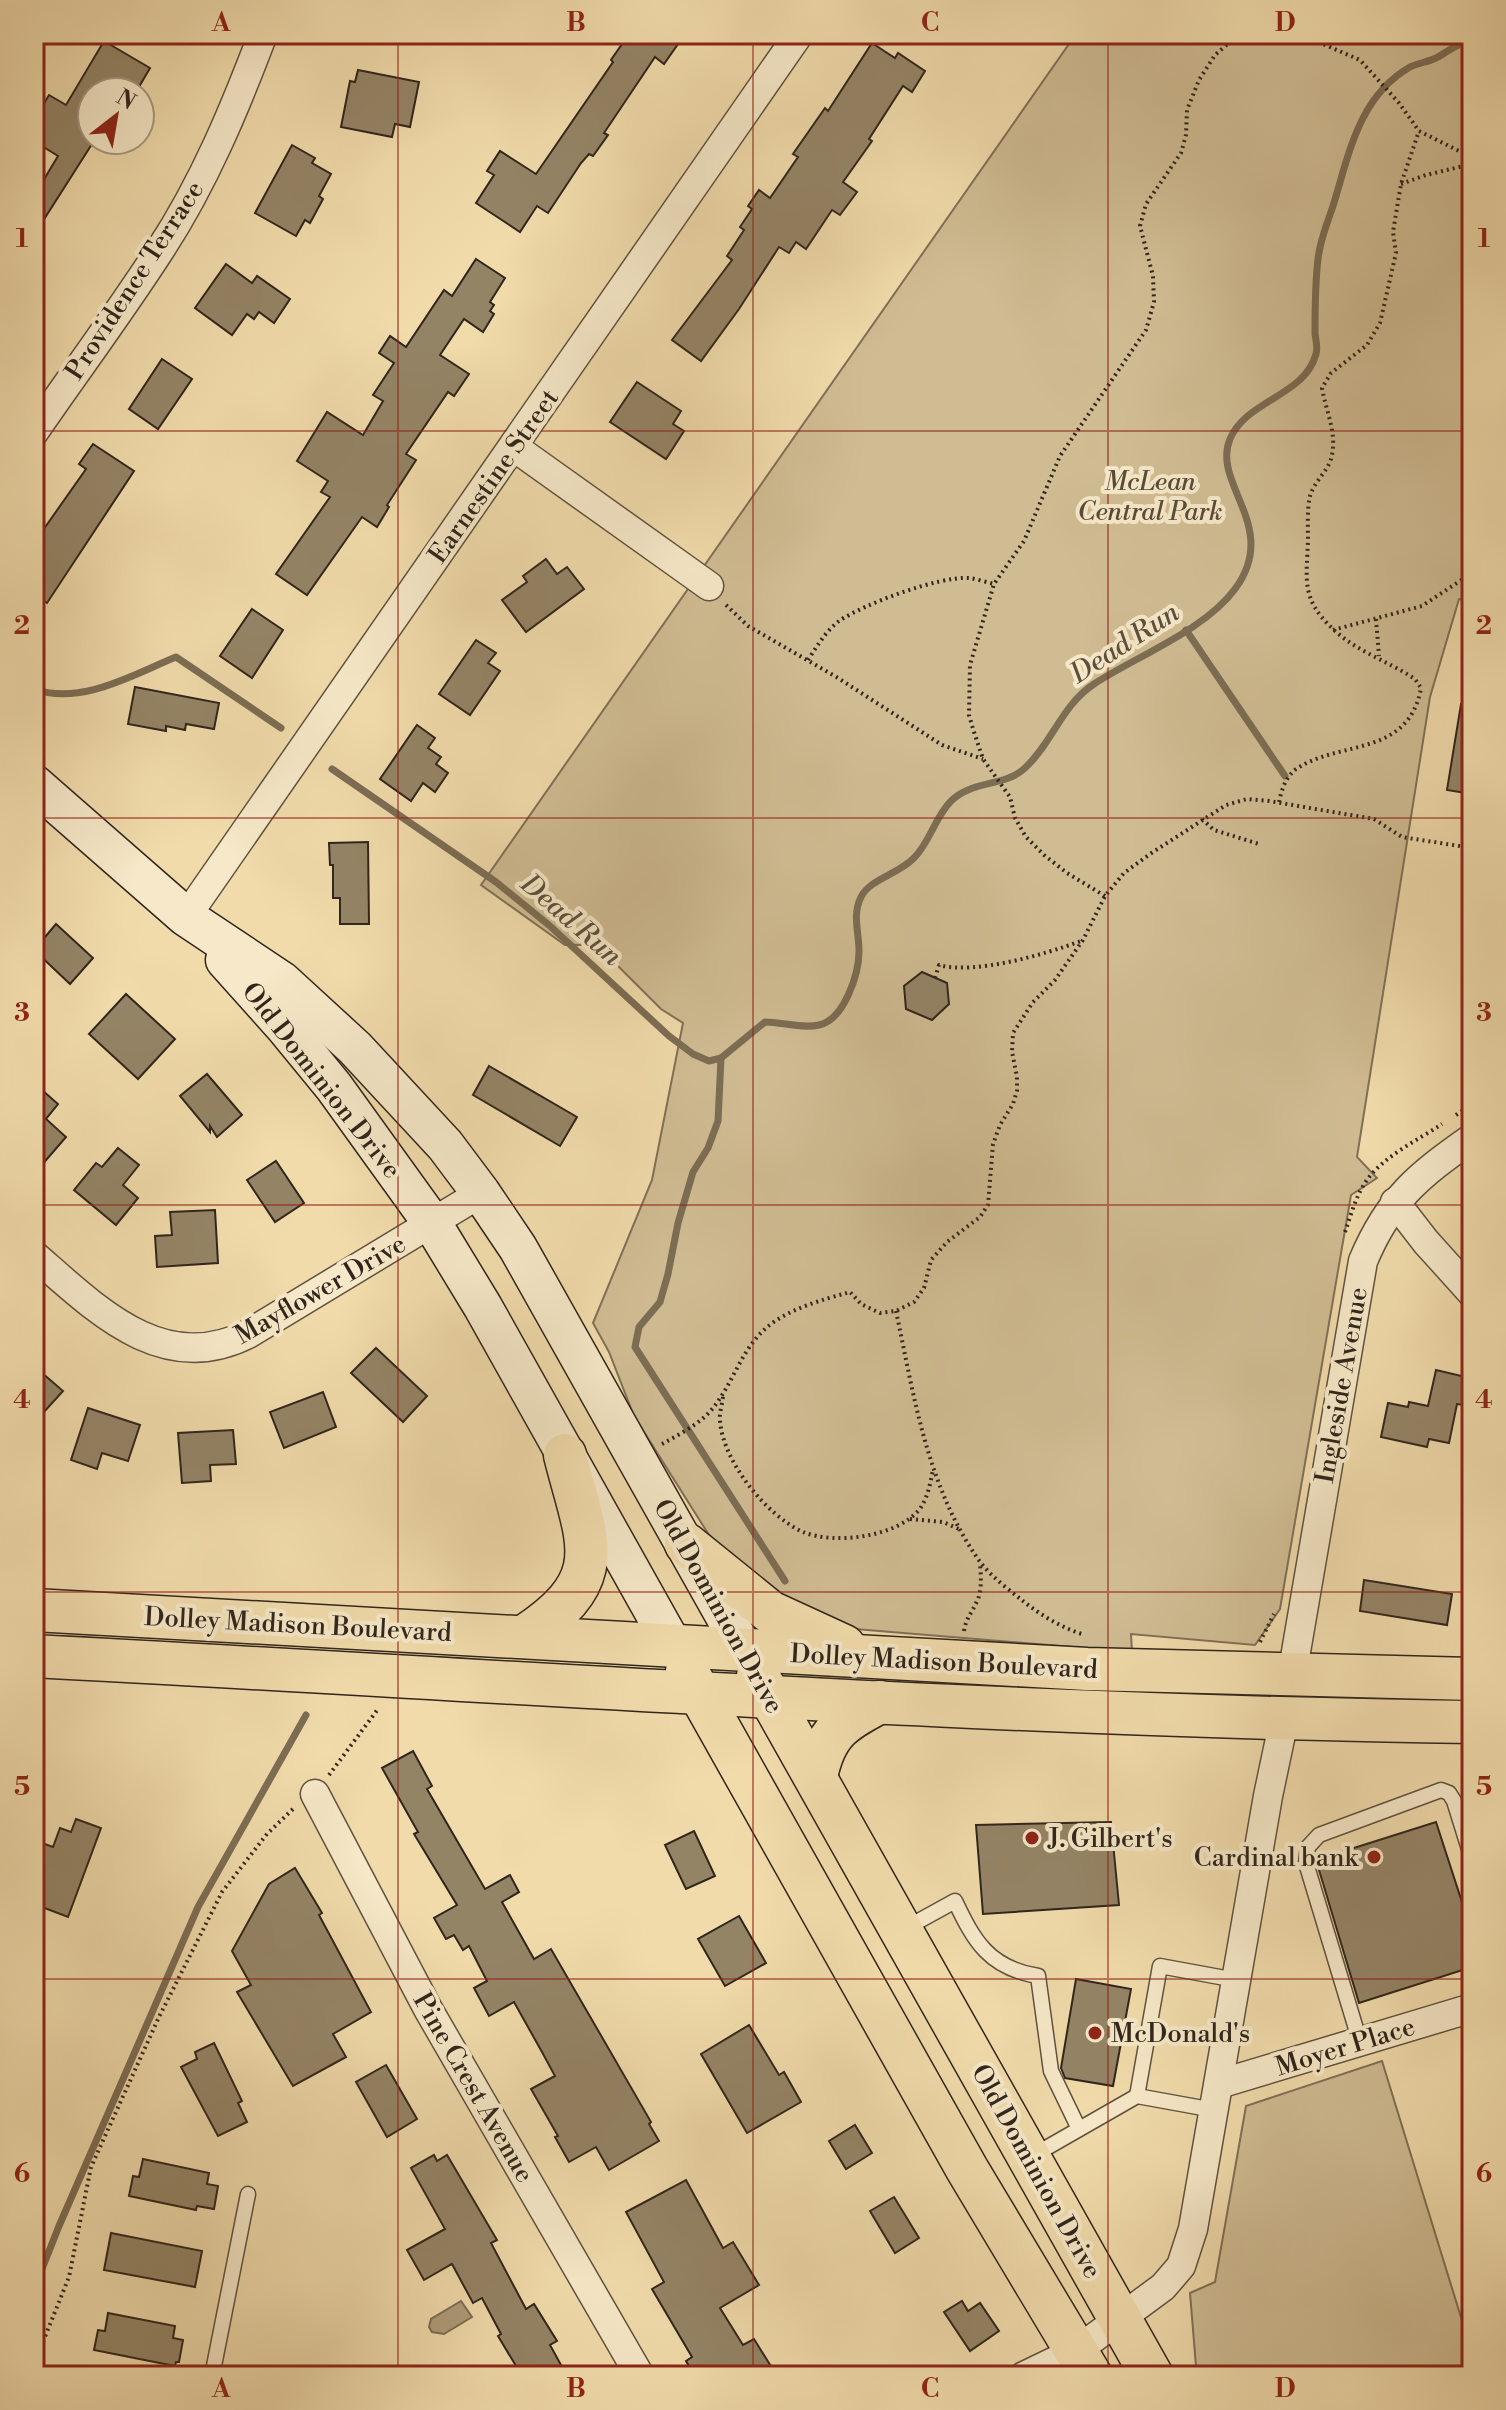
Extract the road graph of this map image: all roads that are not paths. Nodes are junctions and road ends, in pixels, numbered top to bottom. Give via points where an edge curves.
1 (263, 34) edge
2 (799, 34) edge
3 (34, 432) edge
4 (514, 447) junction
5 (709, 586) road end
6 (34, 784) edge
7 (186, 917) junction
8 (1472, 1138) edge
9 (481, 1193) junction
10 (1395, 1202) junction
11 (432, 1223) junction
12 (34, 1255) edge
13 (1472, 1293) edge
14 (565, 1455) junction
15 (686, 1544) junction
16 (34, 1610) edge
17 (525, 1636) junction
18 (673, 1646) junction
19 (744, 1650) junction
20 (34, 1656) edge
21 (867, 1656) junction
22 (1292, 1675) junction
23 (1356, 1677) junction
24 (1472, 1679) edge
25 (699, 1692) junction
26 (768, 1697) junction
27 (880, 1702) junction
28 (1177, 1716) junction
29 (1284, 1720) junction
30 (1472, 1722) edge
31 (816, 1777) junction
32 (315, 1794) road end
33 (1472, 1859) edge
34 (902, 1930) junction
35 (1236, 1980) junction
36 (1472, 2008) edge
37 (1360, 2042) junction
38 (1137, 2096) junction
39 (1216, 2097) junction
40 (1079, 2129) junction
41 (1030, 2157) junction
42 (248, 2194) dead end
43 (1120, 2320) junction
44 (1083, 2363) edge
45 (212, 2376) edge
46 (640, 2376) edge
47 (1024, 2376) edge
48 (1152, 2376) edge

1 - 3 street, Providence Terrace via 206,168 161,248
2 - 4 street, Earnestine Street
4 - 5 street
4 - 7 street, Earnestine Street
6 - 7 main road, Old Dominion Drive
7 - 9 main road, Old Dominion Drive via 282,981 347,1040 423,1120
7 - 11 main road, Old Dominion Drive via 309,1055
8 - 10 street, Ingleside Avenue via 1418,1177
9 - 11 street, Mayflower Drive
9 - 15 main road, Old Dominion Drive via 556,1312
10 - 13 street
10 - 22 street, Ingleside Avenue via 1363,1261
11 - 12 street, Mayflower Drive via 248,1334 203,1347 170,1345 120,1326
11 - 14 main road, Old Dominion Drive
14 - 17 main road via 586,1538 584,1572 567,1604
14 - 18 main road, Old Dominion Drive
15 - 19 main road, Old Dominion Drive
15 - 21 main road via 770,1612
16 - 17 main road, Dolley Madison Boulevard
17 - 18 main road, Dolley Madison Boulevard
18 - 19 main road, Dolley Madison Boulevard
18 - 25 main road, Old Dominion Drive
19 - 21 main road, Dolley Madison Boulevard
19 - 26 main road, Old Dominion Drive
20 - 25 main road, Dolley Madison Boulevard
21 - 22 main road, Dolley Madison Boulevard
22 - 23 main road, Dolley Madison Boulevard
22 - 28 main road via 1285,1686 1266,1694
23 - 24 main road, Dolley Madison Boulevard
23 - 29 main road via 1305,1696
25 - 26 main road, Dolley Madison Boulevard
25 - 44 main road, Old Dominion Drive via 967,2169
26 - 27 main road, Dolley Madison Boulevard
26 - 31 main road, Old Dominion Drive
27 - 28 main road, Dolley Madison Boulevard
27 - 31 main road via 833,1732
28 - 29 main road, Dolley Madison Boulevard
29 - 30 main road, Dolley Madison Boulevard
29 - 35 street
31 - 34 main road, Old Dominion Drive
32 - 46 street, Pine Crest Avenue via 428,2009
33 - 37 lane via 1454,1801 1441,1790 1319,1835 1308,1847 1306,1863
34 - 40 lane via 955,1901 990,1957 1038,1976 1051,2071
34 - 41 main road, Old Dominion Drive
35 - 38 lane via 1160,1966
35 - 39 street
36 - 37 street, Moyer Place
37 - 39 street, Moyer Place
38 - 39 lane
38 - 40 lane
39 - 43 street via 1186,2258 1163,2287
40 - 41 lane
41 - 43 main road, Old Dominion Drive
42 - 45 lane
43 - 44 street
43 - 48 main road, Old Dominion Drive
44 - 47 street

